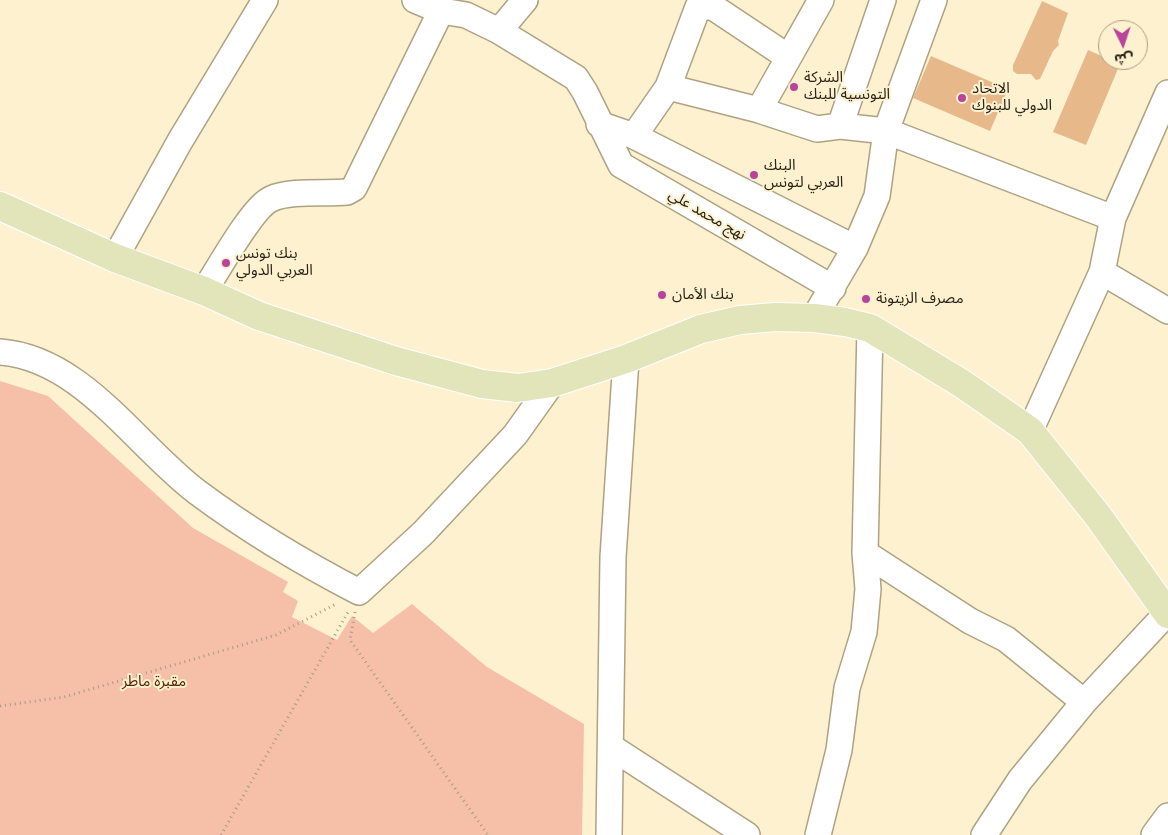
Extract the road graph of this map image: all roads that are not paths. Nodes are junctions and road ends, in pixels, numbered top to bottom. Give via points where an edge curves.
1 (265, 0) edge
2 (415, 0) edge
3 (821, 0) edge
4 (884, 0) edge
5 (934, 0) edge
6 (520, 2) edge
7 (470, 7) edge
8 (441, 11) junction
9 (499, 31) junction
10 (788, 57) junction
11 (668, 87) junction
12 (1168, 93) edge
13 (759, 110) junction
14 (599, 124) junction
15 (840, 126) junction
16 (886, 131) junction
17 (634, 136) junction
18 (4, 205) edge
19 (1113, 218) junction
20 (855, 248) junction
21 (115, 258) junction
22 (1102, 272) junction
23 (833, 288) junction
24 (204, 292) junction
25 (1168, 310) edge
26 (814, 318) junction
27 (870, 328) junction
28 (0, 352) edge
29 (626, 358) junction
30 (552, 383) junction
31 (1030, 431) junction
32 (865, 553) junction
33 (1167, 614) edge
34 (1084, 702) junction
35 (611, 747) junction
36 (1168, 816) edge
37 (609, 835) edge
38 (747, 835) edge
39 (818, 835) edge
40 (984, 835) edge
41 (1154, 835) edge

1 - 21 street via 180,141
2 - 8 street, نهج محمد علي
3 - 10 street
4 - 15 street
5 - 16 street
6 - 9 street
7 - 8 street, نهج محمد علي
7 - 9 street, نهج محمد علي
8 - 24 street via 354,188 347,192 284,195 270,199 256,212
9 - 14 street, نهج محمد علي via 576,78
10 - 11 street via 712,8 702,6 698,7
10 - 13 street
11 - 13 street
11 - 17 street
12 - 19 street
13 - 15 street via 817,129
14 - 17 street
14 - 23 street, نهج محمد علي via 621,165
15 - 16 street
16 - 19 street
16 - 20 street via 877,196
17 - 20 street
18 - 21 main road
19 - 22 street
20 - 23 street
21 - 24 main road
22 - 25 street
22 - 31 street
23 - 26 street
24 - 30 main road via 258,316 396,362 482,384 518,388
26 - 27 main road
26 - 29 main road via 740,320 701,329
27 - 31 main road via 961,383
27 - 32 street
28 - 30 street via 36,360 74,380 197,492 313,568 359,592 423,534 515,435
29 - 30 main road
29 - 35 street via 613,558
31 - 33 main road via 1098,516
32 - 34 street via 970,621 1006,640
32 - 39 street via 868,589 864,632 847,688 839,750
33 - 34 street
34 - 40 street via 1020,780
35 - 37 street
35 - 38 street
36 - 41 street

